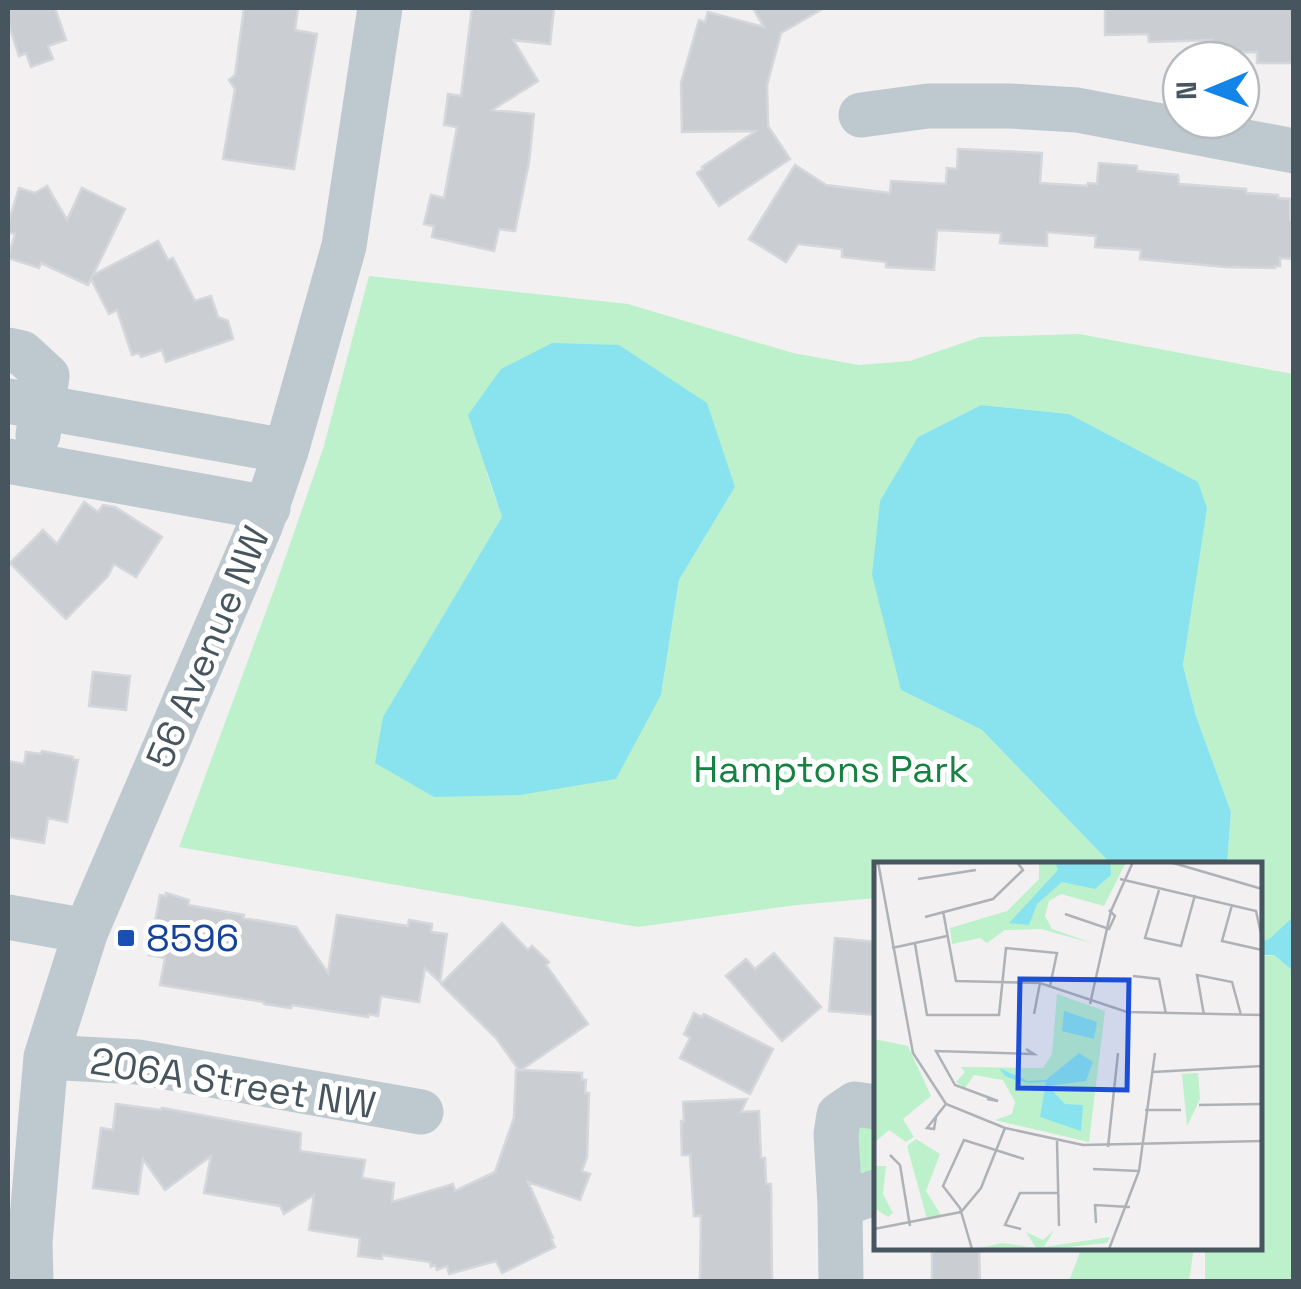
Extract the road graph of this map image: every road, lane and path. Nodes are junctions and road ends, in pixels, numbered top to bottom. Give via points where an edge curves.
1 (380, 8) edge
2 (860, 115) dead end
3 (1294, 151) edge
4 (8, 350) edge
5 (25, 404) edge
6 (286, 451) junction
7 (16, 472) edge
8 (268, 508) junction
9 (8, 917) edge
10 (86, 931) junction
11 (46, 1056) junction
12 (874, 1106) edge
13 (421, 1112) dead end
14 (858, 1199) edge
15 (31, 1282) edge
16 (840, 1282) edge

1 - 6 street, 56 Avenue NW via 344,246
2 - 3 street via 928,106 1077,110
4 - 5 street via 22,353 47,376
5 - 6 street
5 - 7 street
6 - 8 street, 56 Avenue NW
7 - 8 street
8 - 10 street, 56 Avenue NW
9 - 10 street
10 - 11 street, 56 Avenue NW
11 - 13 street, 206A Street NW via 138,1062
11 - 15 street, 56 Avenue NW
12 - 14 street via 855,1104 839,1116 836,1134
14 - 16 street

